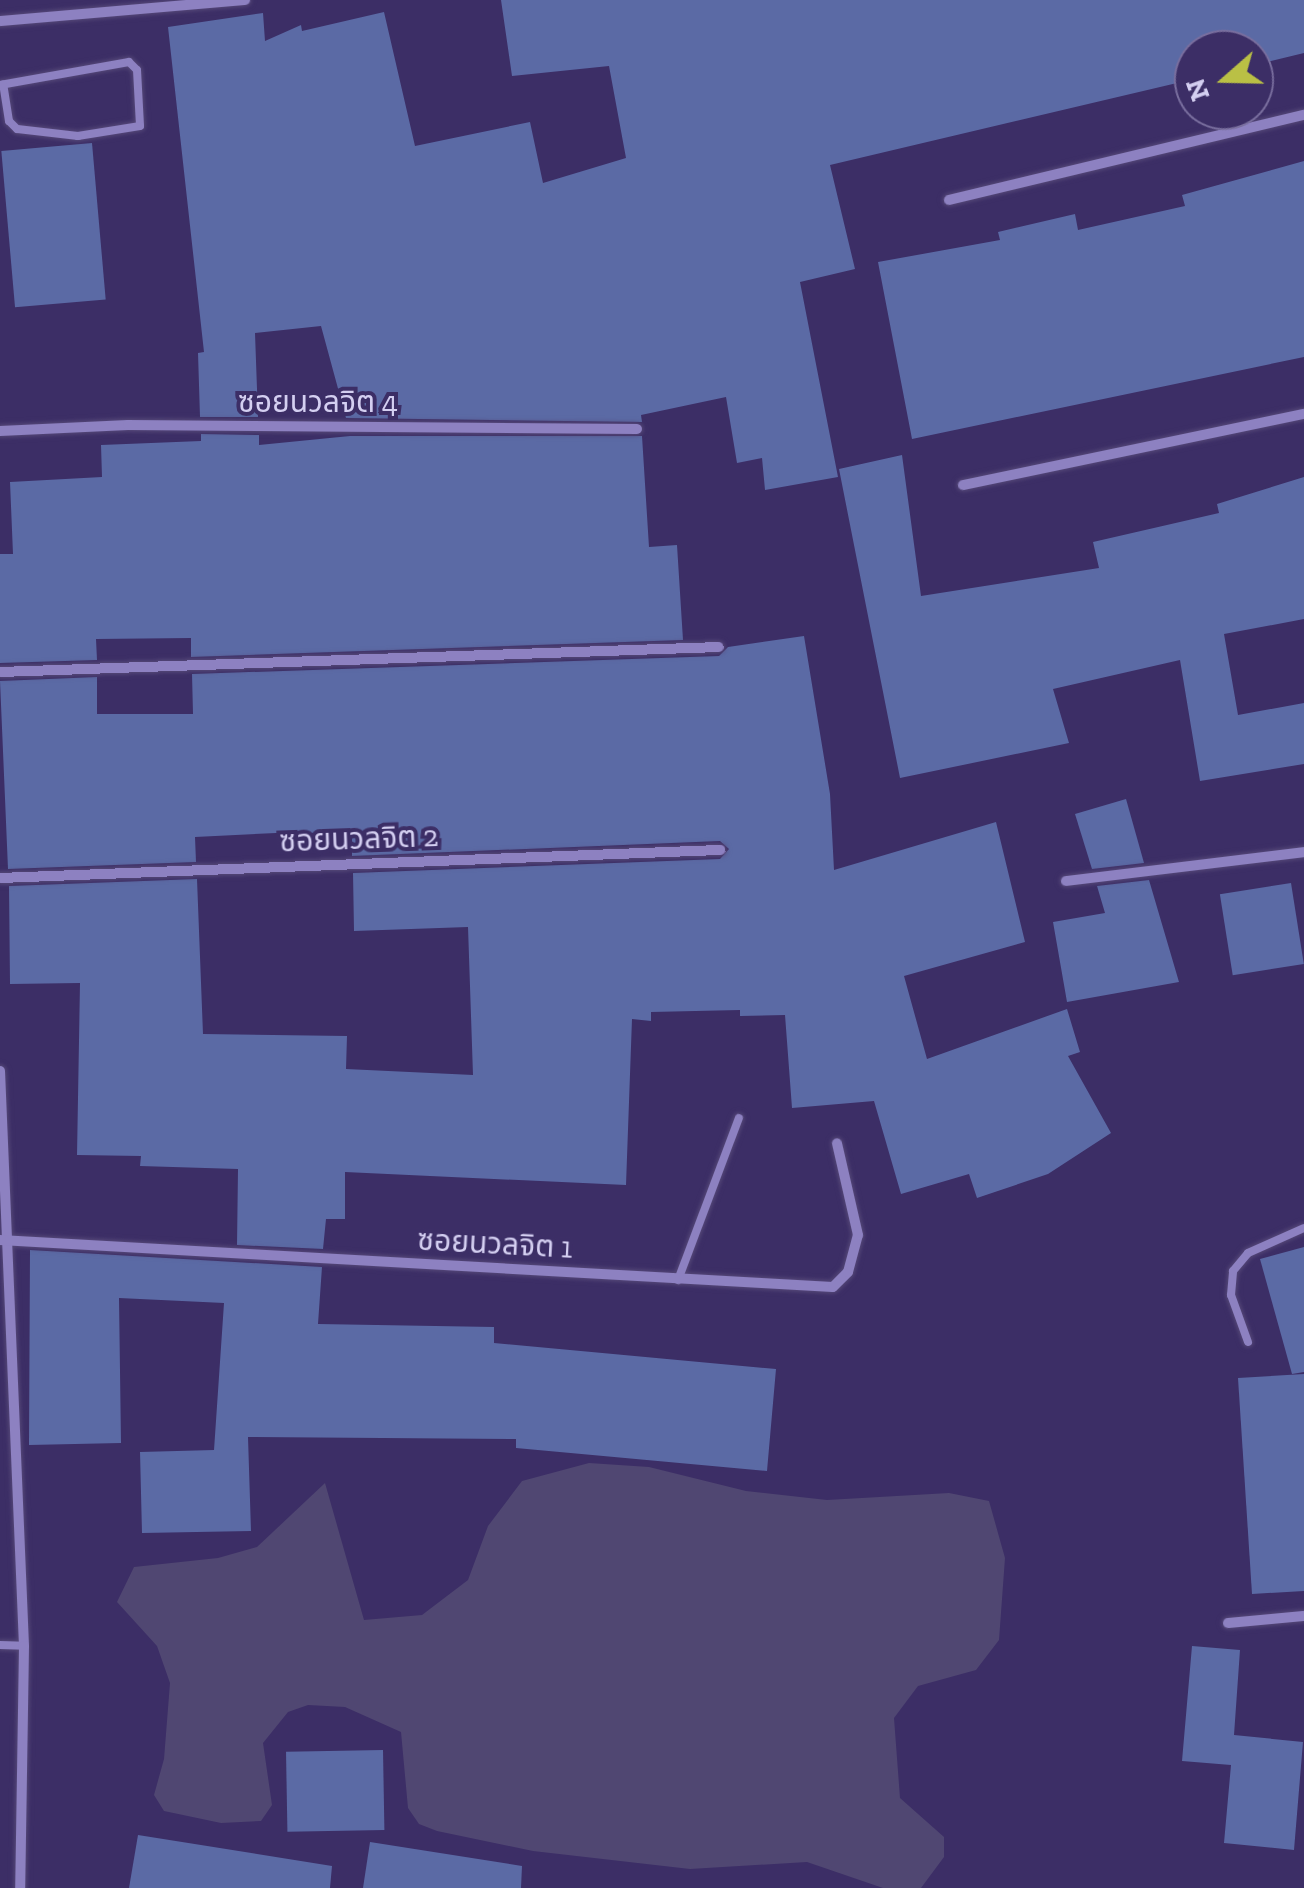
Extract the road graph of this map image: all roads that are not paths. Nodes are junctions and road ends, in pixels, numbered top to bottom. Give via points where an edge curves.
1 (245, 0) edge
2 (0, 20) edge
3 (2, 84) edge
4 (1304, 116) edge
5 (949, 200) dead end
6 (1304, 414) edge
7 (637, 429) dead end
8 (0, 431) edge
9 (963, 485) dead end
10 (720, 647) dead end
11 (0, 672) edge
12 (720, 850) dead end
13 (1304, 852) edge
14 (0, 878) edge
15 (1066, 881) dead end
16 (0, 1071) edge
17 (739, 1118) dead end
18 (838, 1143) dead end
19 (1304, 1228) edge
20 (5, 1240) edge
21 (678, 1280) junction
22 (1248, 1342) dead end
23 (1304, 1616) edge
24 (1228, 1623) dead end
25 (0, 1645) edge
26 (24, 1646) junction
27 (20, 1888) edge

1 - 2 street
3 - 3 lane via 128,62 136,70 140,126 78,136 17,130 9,122
4 - 5 street
6 - 9 street
7 - 8 street, ซอยนวลจิต 4 via 128,425
10 - 11 street
12 - 14 street, ซอยนวลจิต 2
13 - 15 street
16 - 20 street
17 - 21 lane
18 - 21 street, ซอยนวลจิต 1 via 858,1235 848,1272 833,1287
19 - 22 lane via 1248,1252 1233,1271 1231,1294
20 - 21 street, ซอยนวลจิต 1
20 - 26 street
23 - 24 street
25 - 26 lane
26 - 27 street

